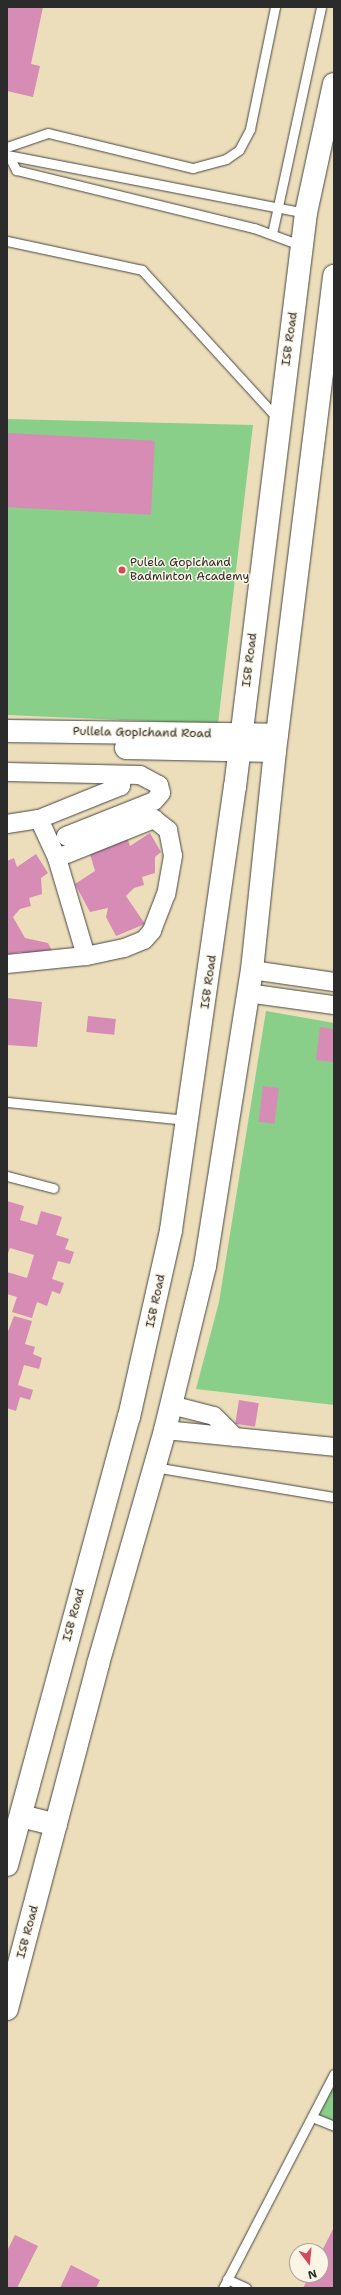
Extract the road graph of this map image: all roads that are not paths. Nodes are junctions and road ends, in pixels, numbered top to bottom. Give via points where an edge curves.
1 (274, 7) edge
2 (322, 7) edge
3 (334, 84) edge
4 (8, 153) edge
5 (279, 208) junction
6 (306, 213) junction
7 (272, 234) junction
8 (7, 241) edge
9 (303, 246) junction
10 (334, 276) edge
11 (328, 367) edge
12 (326, 406) edge
13 (280, 421) junction
14 (7, 731) edge
15 (240, 743) junction
16 (276, 743) junction
17 (7, 744) edge
18 (7, 772) edge
19 (122, 775) junction
20 (39, 819) junction
21 (7, 824) edge
22 (66, 836) dead end
23 (57, 858) junction
24 (86, 956) junction
25 (7, 964) edge
26 (252, 970) junction
27 (334, 982) edge
28 (247, 993) junction
29 (334, 1005) edge
30 (7, 1102) edge
31 (188, 1120) junction
32 (7, 1176) edge
33 (53, 1188) dead end
34 (171, 1405) junction
35 (165, 1430) junction
36 (235, 1437) junction
37 (334, 1447) edge
38 (153, 1467) junction
39 (334, 1497) edge
40 (20, 1816) junction
41 (56, 1824) junction
42 (7, 1865) edge
43 (7, 2009) edge
44 (334, 2074) edge
45 (312, 2117) junction
46 (334, 2126) edge
47 (227, 2279) junction
48 (223, 2288) edge
49 (246, 2288) edge

1 - 4 lane via 250,129 238,150 226,159 193,168 48,133
2 - 5 lane
3 - 6 main road, ISB Road
4 - 5 lane
4 - 7 lane via 16,170
5 - 6 lane
5 - 7 lane
6 - 9 main road, ISB Road
7 - 9 lane
8 - 13 lane via 142,270
9 - 13 main road, ISB Road
10 - 11 main road, ISB Road
11 - 12 main road, ISB Road
12 - 16 main road, ISB Road
13 - 15 main road, ISB Road
14 - 15 main road, Pullela Gopichand Road
15 - 16 main road, Pullela Gopichand Road
15 - 17 main road, Pullela Gopichand Road
15 - 31 main road, ISB Road
16 - 26 main road, ISB Road
18 - 19 street
19 - 20 street via 121,786
19 - 22 street via 153,779 159,785 159,798
20 - 21 street
20 - 23 street
23 - 24 street
23 - 24 street via 154,819 168,830 171,841 171,872 152,931 138,942
24 - 25 street
26 - 27 street
26 - 28 main road, ISB Road
28 - 29 street
28 - 34 main road, ISB Road via 205,1266
30 - 31 lane
31 - 40 main road, ISB Road via 150,1329
32 - 33 lane
34 - 35 main road, ISB Road
34 - 36 street via 214,1416
35 - 36 street
35 - 38 main road, ISB Road
36 - 37 street
38 - 39 lane
38 - 41 main road, ISB Road
40 - 41 main road
40 - 42 main road, ISB Road
41 - 43 main road, ISB Road
44 - 45 lane
45 - 46 lane
45 - 47 lane
47 - 48 lane
47 - 49 lane

